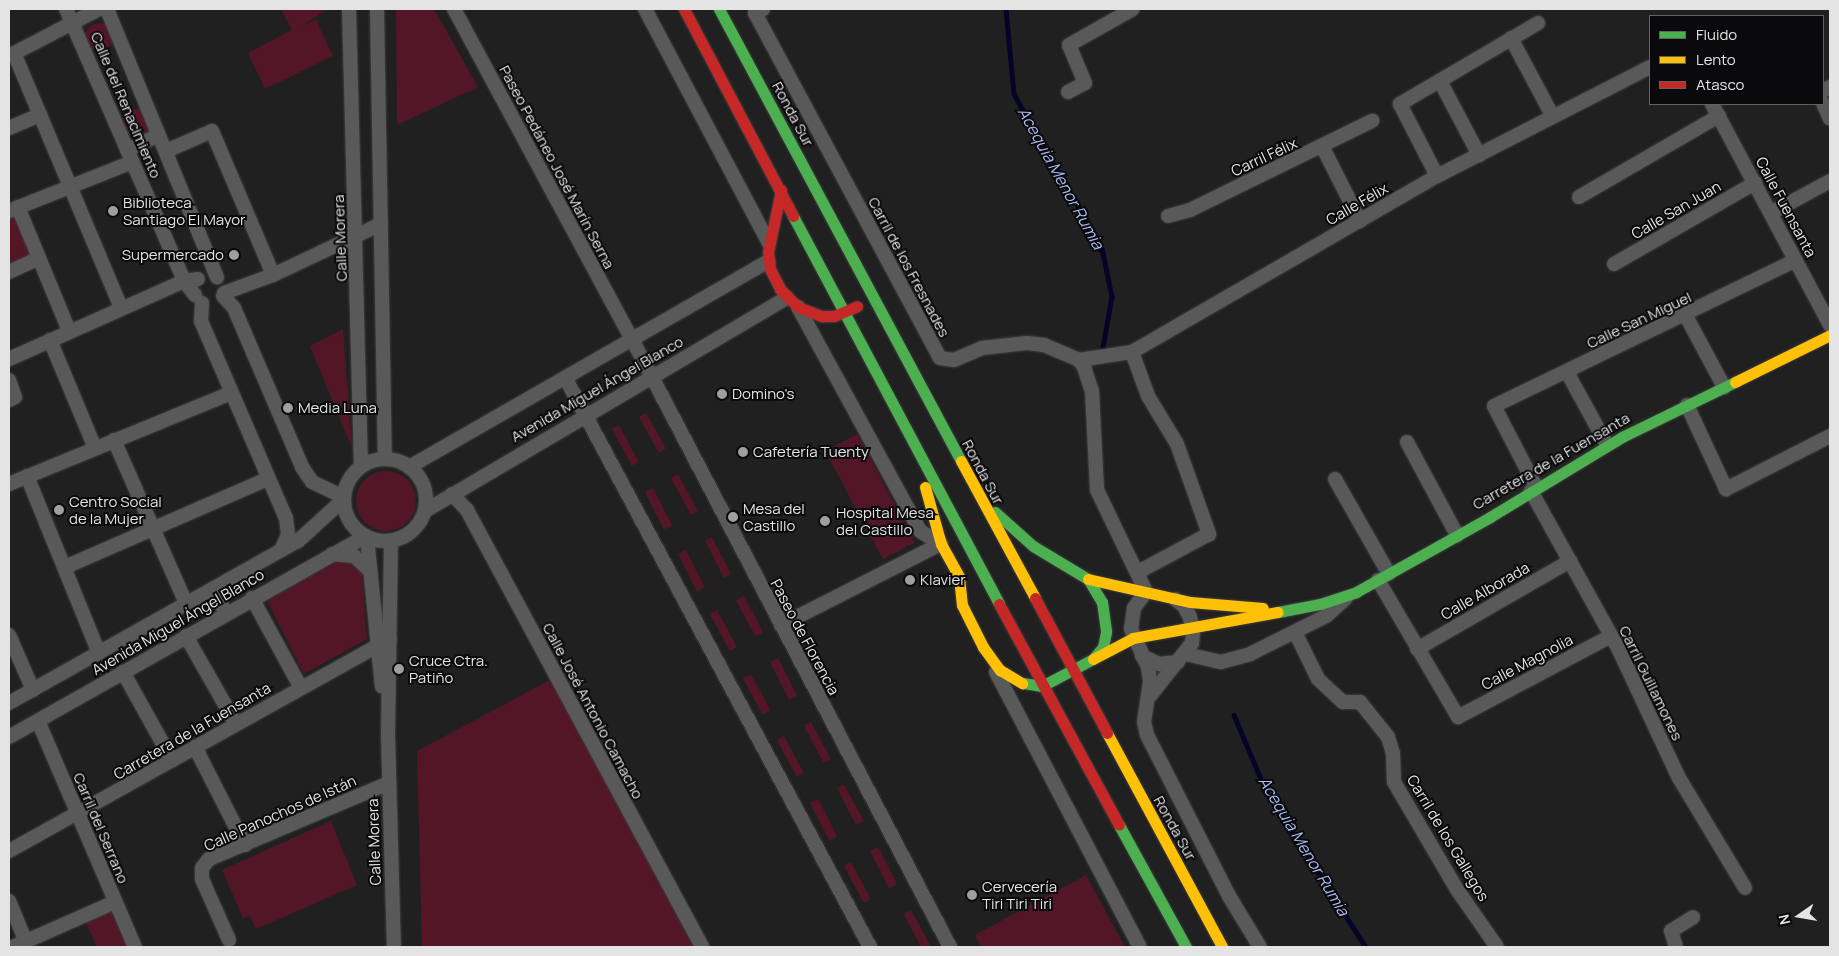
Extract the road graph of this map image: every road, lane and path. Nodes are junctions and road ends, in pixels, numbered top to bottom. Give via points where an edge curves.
1 (66, 9) edge
2 (99, 9) edge
3 (107, 9) edge
4 (349, 9) edge
5 (377, 9) edge
6 (454, 9) edge
7 (646, 9) edge
8 (684, 9) edge
9 (720, 9) edge
10 (763, 9) edge
11 (1133, 9) edge
12 (1538, 23) dead end
13 (73, 24) junction
14 (1511, 38) junction
15 (12, 55) edge
16 (1649, 68) edge
17 (1440, 81) junction
18 (1068, 92) dead end
19 (1824, 105) edge
20 (1716, 110) edge
21 (40, 115) junction
22 (1553, 117) junction
23 (1830, 119) edge
24 (1372, 121) dead end
25 (9, 128) edge
26 (159, 135) junction
27 (1322, 148) junction
28 (166, 151) junction
29 (1479, 155) junction
30 (129, 156) junction
31 (1437, 176) junction
32 (1830, 181) edge
33 (1755, 183) junction
34 (70, 187) junction
35 (781, 190) junction
36 (1579, 198) dead end
37 (13, 209) edge
38 (1771, 213) junction
39 (1168, 216) dead end
40 (1360, 221) junction
41 (381, 224) junction
42 (357, 235) junction
43 (769, 243) junction
44 (39, 258) junction
45 (1796, 260) junction
46 (768, 261) junction
47 (1614, 264) dead end
48 (9, 272) edge
49 (273, 275) junction
50 (217, 277) junction
51 (198, 279) junction
52 (184, 281) junction
53 (224, 294) junction
54 (874, 297) junction
55 (787, 298) junction
56 (199, 299) junction
57 (798, 307) junction
58 (121, 308) junction
59 (844, 312) junction
60 (1686, 316) junction
61 (1830, 325) edge
62 (69, 331) junction
63 (1830, 335) edge
64 (50, 340) junction
65 (632, 341) junction
66 (1132, 352) junction
67 (9, 359) edge
68 (1079, 360) junction
69 (1567, 372) junction
70 (651, 375) junction
71 (566, 379) junction
72 (9, 380) edge
73 (1724, 387) junction
74 (231, 393) junction
75 (9, 400) edge
76 (892, 403) junction
77 (1687, 405) junction
78 (1494, 406) joint
79 (584, 415) junction
80 (1830, 436) edge
81 (114, 440) junction
82 (93, 441) junction
83 (1407, 442) dead end
84 (1607, 446) junction
85 (385, 459) junction
86 (361, 467) junction
87 (409, 467) junction
88 (27, 476) junction
89 (267, 479) junction
90 (1336, 479) dead end
91 (9, 484) edge
92 (1534, 489) junction
93 (978, 492) junction
94 (452, 494) junction
95 (344, 498) junction
96 (425, 511) junction
97 (153, 529) junction
98 (1457, 535) junction
99 (366, 537) junction
100 (392, 541) junction
101 (942, 544) junction
102 (281, 550) junction
103 (329, 554) junction
104 (1008, 560) junction
105 (1570, 562) junction
106 (984, 565) junction
107 (65, 567) junction
108 (369, 570) junction
109 (1138, 572) junction
110 (959, 577) junction
111 (1383, 577) junction
112 (1088, 579) junction
113 (213, 588) junction
114 (1146, 592) junction
115 (1352, 593) junction
116 (252, 598) junction
117 (1174, 599) junction
118 (186, 603) junction
119 (1288, 609) junction
120 (226, 613) junction
121 (781, 625) junction
122 (1192, 626) junction
123 (1295, 632) junction
124 (9, 634) edge
125 (186, 636) junction
126 (1611, 636) junction
127 (1133, 638) junction
128 (390, 639) junction
129 (376, 644) junction
130 (983, 647) junction
131 (1417, 649) junction
132 (99, 653) junction
133 (1142, 656) junction
134 (1182, 658) junction
135 (1093, 659) junction
136 (1072, 671) junction
137 (124, 672) junction
138 (1042, 686) junction
139 (301, 688) junction
140 (33, 690) junction
141 (1148, 699) junction
142 (9, 703) edge
143 (38, 720) junction
144 (236, 724) junction
145 (388, 736) junction
146 (9, 737) edge
147 (195, 747) junction
148 (172, 760) junction
149 (389, 783) junction
150 (77, 816) junction
151 (246, 844) junction
152 (9, 851) edge
153 (1745, 888) dead end
154 (9, 901) edge
155 (115, 902) junction
156 (1693, 917) dead end
157 (229, 940) dead end
158 (24, 942) edge
159 (135, 947) edge
160 (394, 947) edge
161 (702, 947) edge
162 (870, 947) edge
163 (950, 947) edge
164 (1140, 947) edge
165 (1186, 947) edge
166 (1222, 947) edge
167 (1260, 947) edge
168 (1497, 947) edge
169 (1676, 947) edge

1 - 13 street, Calle del Renacimiento
2 - 13 street
3 - 26 street, Calle del Renacimiento
4 - 42 street, Calle Morera
5 - 41 street
6 - 65 street, Paseo Pedáneo José Marín Serna
7 - 43 street
8 - 35 main road
9 - 54 main road, Ronda Sur
10 - 68 street, Carril de los Fresnades via 755,13 940,358 954,360 982,348 1027,343 1044,345
11 - 18 street via 1069,44 1085,83
12 - 14 street
13 - 15 street
13 - 30 street, Calle del Renacimiento
14 - 17 street
14 - 22 street
15 - 21 street
16 - 22 street, Calle Félix
17 - 29 street
17 - 31 street via 1400,104
19 - 23 street
20 - 33 street, Calle Fuensanta
20 - 36 street
21 - 25 street
21 - 34 street
22 - 29 street, Calle Félix
24 - 27 street, Carril Félix
26 - 28 street, Calle del Renacimiento
26 - 30 street
27 - 39 street, Carril Félix via 1190,210
27 - 40 street
28 - 49 street via 212,131
28 - 50 street, Calle del Renacimiento
29 - 31 street, Calle Félix
30 - 34 street
30 - 52 street, Calle del Renacimiento
31 - 40 street, Calle Félix
32 - 38 street
33 - 38 street, Calle Fuensanta
33 - 47 street, Calle San Juan
34 - 37 street
34 - 58 street
35 - 43 main road
35 - 59 main road
37 - 44 street
38 - 45 street, Calle Fuensanta
40 - 66 street, Calle Félix
41 - 42 street
41 - 85 street
42 - 49 street
42 - 86 street, Calle Morera
43 - 46 main road
44 - 48 street
44 - 62 street
45 - 60 street, Calle San Miguel
45 - 61 street, Calle Fuensanta
46 - 55 main road via 774,280
46 - 65 street, Avenida Miguel Ángel Blanco
49 - 53 street
50 - 51 street via 208,274
50 - 53 street via 224,286
51 - 52 street
51 - 56 street
52 - 56 street, Calle del Renacimiento
52 - 58 street
53 - 56 street via 214,304
53 - 95 street via 234,308 302,467 312,482
54 - 59 main road
54 - 93 main road, Ronda Sur
55 - 57 main road
55 - 70 street, Avenida Miguel Ángel Blanco
56 - 74 street via 201,322
57 - 59 main road via 822,316
57 - 101 street via 920,531
58 - 62 street
59 - 76 main road
60 - 69 street, Calle San Miguel
60 - 73 street
62 - 64 street
63 - 73 main road, Carretera de la Fuensanta
64 - 67 street
64 - 82 street
65 - 70 street, Paseo de Florencia
65 - 71 street, Avenida Miguel Ángel Blanco
66 - 68 street, Calle Félix
66 - 109 street via 1148,396 1177,444 1209,534
68 - 109 street via 1092,391 1097,490
69 - 78 street, Calle San Miguel
69 - 84 street
70 - 79 street, Avenida Miguel Ángel Blanco
70 - 121 street, Paseo de Florencia
71 - 79 street
71 - 87 street, Avenida Miguel Ángel Blanco
72 - 75 street via 15,397
73 - 77 main road, Carretera de la Fuensanta
74 - 81 street
74 - 89 street
76 - 101 main road via 934,510
76 - 106 main road
77 - 80 street via 1726,489
77 - 84 main road, Carretera de la Fuensanta
78 - 92 street, Carril Guillamones
79 - 94 street, Avenida Miguel Ángel Blanco
79 - 162 street
81 - 82 street
81 - 97 street
82 - 88 street
83 - 98 street
84 - 92 main road, Carretera de la Fuensanta
85 - 86 street
85 - 87 street
86 - 95 street via 350,480
87 - 96 street via 424,486
88 - 91 street
88 - 107 street
89 - 97 street
89 - 102 street via 286,518 288,535
90 - 111 street
92 - 98 main road, Carretera de la Fuensanta
92 - 105 street, Carril Guillamones
93 - 104 main road, Ronda Sur
93 - 112 main road via 1004,522 1033,546
94 - 96 street, Avenida Miguel Ángel Blanco
94 - 161 street, Calle José Antonio Camacho via 467,510
95 - 99 street via 347,516
95 - 102 street, Avenida Miguel Ángel Blanco via 322,522
96 - 100 street via 418,525 406,536
97 - 107 street
97 - 118 street
98 - 111 main road, Carretera de la Fuensanta
99 - 100 street
99 - 103 street, Avenida Miguel Ángel Blanco
99 - 108 street, Calle Morera
100 - 128 street, Calle Morera
101 - 110 main road
101 - 121 street
102 - 113 street, Avenida Miguel Ángel Blanco
103 - 108 street via 354,556
103 - 116 street, Avenida Miguel Ángel Blanco
104 - 112 main road, Carretera de la Fuensanta
104 - 136 main road, Ronda Sur
105 - 126 street, Carril Guillamones
105 - 131 street, Calle Alborada
106 - 110 main road
106 - 138 main road
107 - 132 street
108 - 129 street, Calle Morera
109 - 114 street
110 - 130 main road via 962,605
111 - 115 main road, Carretera de la Fuensanta
111 - 131 street
112 - 114 main road, Carretera de la Fuensanta
112 - 135 main road via 1102,602 1105,618 1103,647
113 - 118 street, Avenida Miguel Ángel Blanco
113 - 120 street
114 - 117 main road, Carretera de la Fuensanta
114 - 127 street via 1134,608
115 - 119 main road, Carretera de la Fuensanta via 1320,604
115 - 123 street via 1326,616
116 - 120 street, Avenida Miguel Ángel Blanco
116 - 139 street
117 - 119 main road, Carretera de la Fuensanta
117 - 122 street via 1184,606
118 - 132 street, Avenida Miguel Ángel Blanco
119 - 122 main road, Carretera de la Fuensanta
120 - 125 street, Avenida Miguel Ángel Blanco
121 - 163 street, Paseo de Florencia
122 - 127 main road, Carretera de la Fuensanta
122 - 134 street via 1192,642
123 - 134 street via 1250,654 1222,662
123 - 168 street, Carril de los Gallegos via 1318,679 1343,702 1360,702 1388,737 1393,753 1394,782 1458,891
124 - 140 street
125 - 137 street, Avenida Miguel Ángel Blanco
125 - 144 street
126 - 131 street, Calle Magnolia via 1458,718
126 - 153 street, Carril Guillamones via 1679,778
127 - 133 street
127 - 135 main road, Carretera de la Fuensanta
128 - 129 street, Carretera de la Fuensanta
128 - 145 street, Calle Morera
129 - 139 street, Carretera de la Fuensanta
129 - 145 street, Calle Morera
130 - 138 main road via 1000,670 1016,682
130 - 164 street
132 - 140 street, Avenida Miguel Ángel Blanco
133 - 134 street via 1159,664
133 - 141 street via 1150,682
134 - 141 street
135 - 136 main road, Carretera de la Fuensanta
136 - 138 main road, Carretera de la Fuensanta
136 - 166 main road, Ronda Sur
137 - 143 street, Avenida Miguel Ángel Blanco
137 - 148 street
138 - 165 main road
139 - 144 street, Carretera de la Fuensanta
140 - 142 street, Avenida Miguel Ángel Blanco
141 - 167 street via 1144,722 1147,735 1228,896
143 - 146 street, Avenida Miguel Ángel Blanco
143 - 150 street, Carril del Serrano
144 - 147 street, Carretera de la Fuensanta
145 - 149 street, Calle Morera
147 - 148 street, Carretera de la Fuensanta
147 - 151 street
148 - 150 street, Carretera de la Fuensanta
149 - 151 street, Calle Panochos de Istán
149 - 160 street, Calle Morera
150 - 152 street, Carretera de la Fuensanta
150 - 155 street, Carril del Serrano
151 - 157 street, Calle Panochos de Istán via 209,859 202,868 202,879
154 - 158 street
155 - 158 street
155 - 159 street, Carril del Serrano
156 - 169 street via 1671,931

